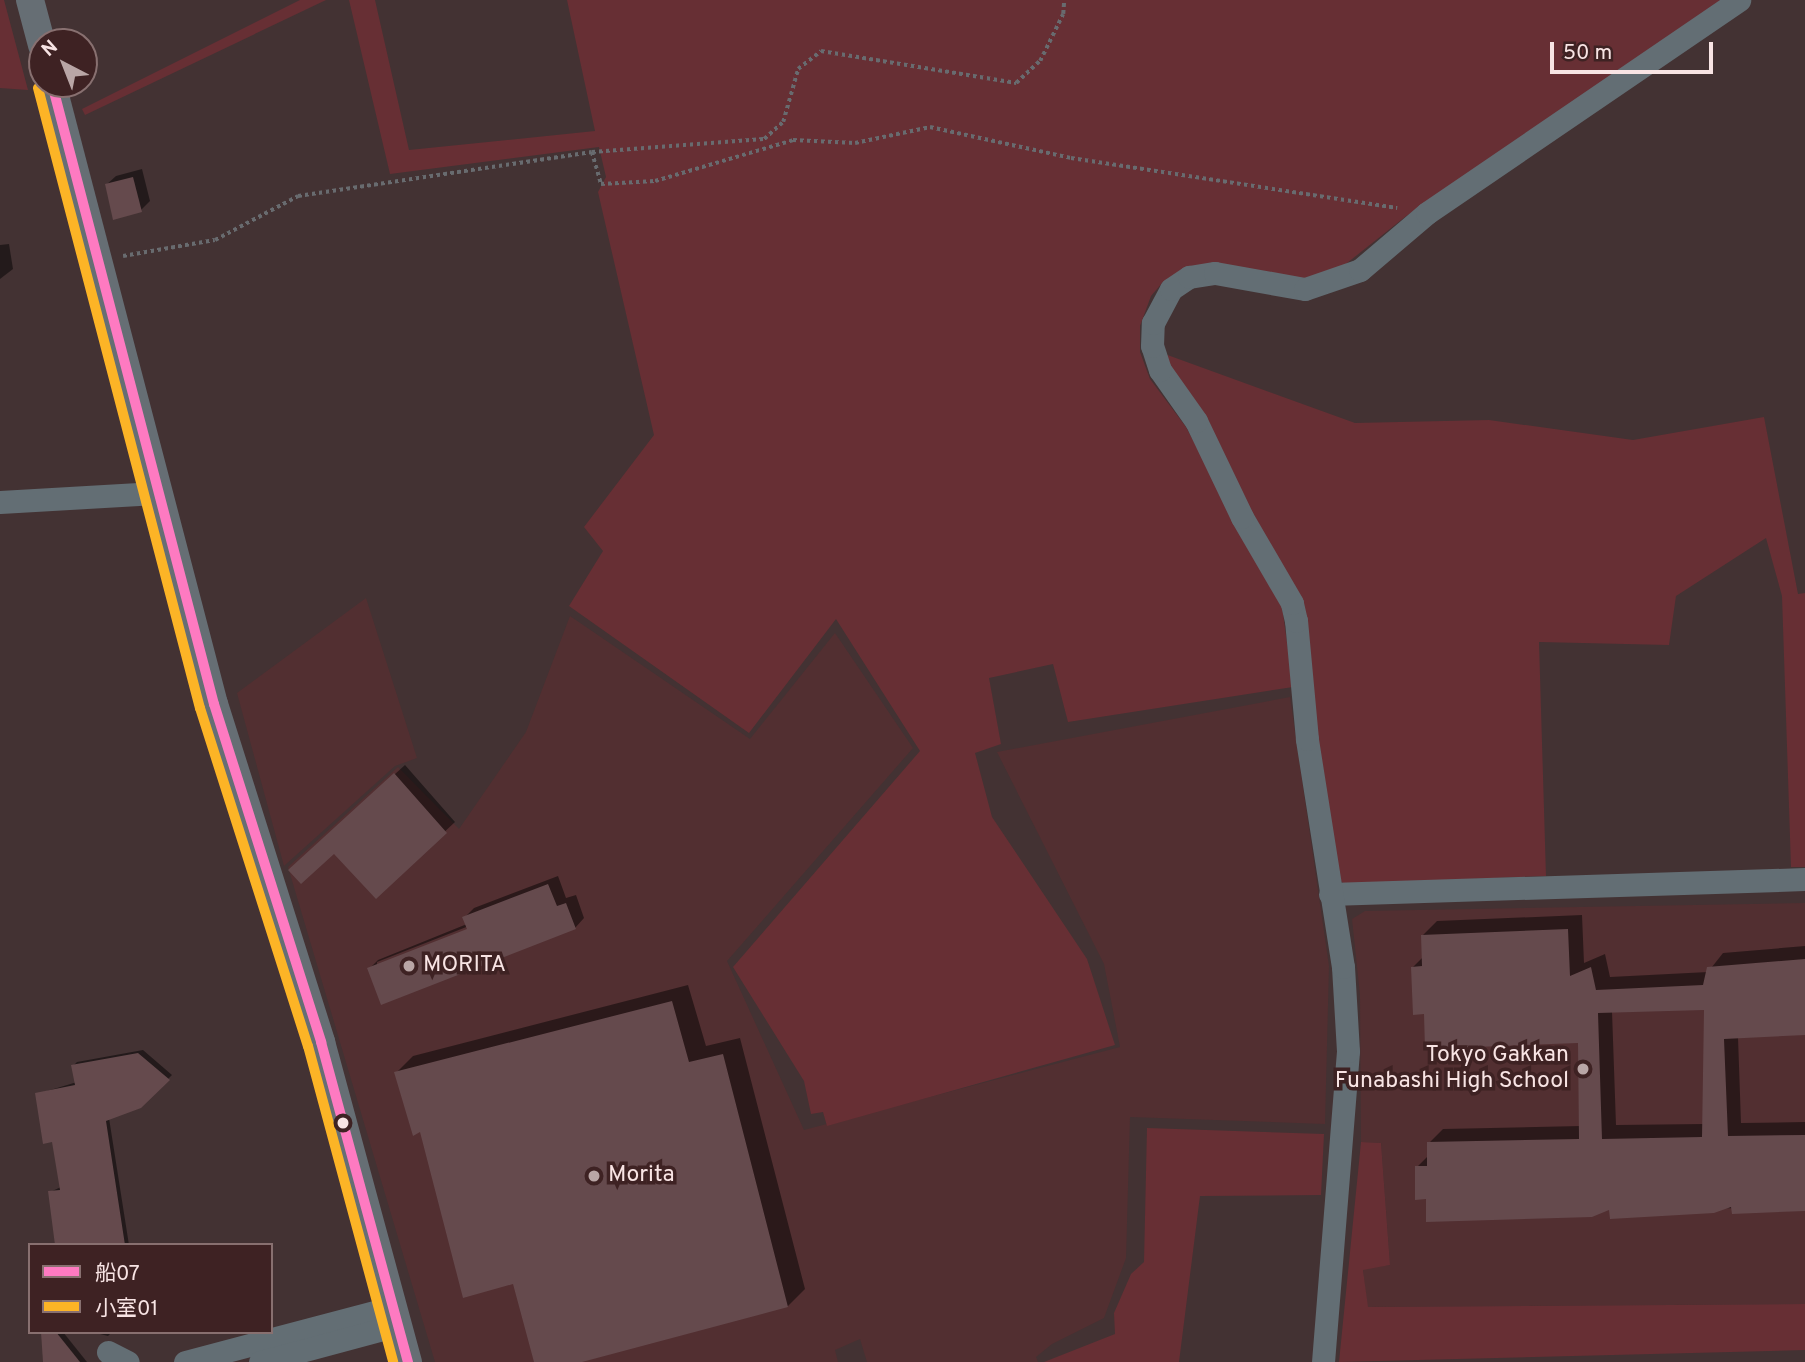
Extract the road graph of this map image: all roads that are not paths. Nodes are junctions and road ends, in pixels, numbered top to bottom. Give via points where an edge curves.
1 (30, 0) edge
2 (1739, 0) edge
3 (37, 28) edge
4 (55, 98) edge
5 (156, 493) junction
6 (0, 502) edge
7 (1805, 879) edge
8 (1330, 894) junction
9 (396, 1316) junction
10 (185, 1362) edge
11 (260, 1362) edge
12 (408, 1362) edge
13 (1324, 1362) edge

1 - 3 main road
2 - 8 street via 1427,213 1360,270 1305,289 1215,273 1189,277 1171,289 1153,323 1152,346 1160,370 1196,421 1242,517 1292,603
4 - 5 main road
5 - 6 street
5 - 9 main road via 232,767 321,1042
7 - 8 street
8 - 13 street via 1343,967 1348,1051
9 - 10 street
9 - 11 street
9 - 12 main road

